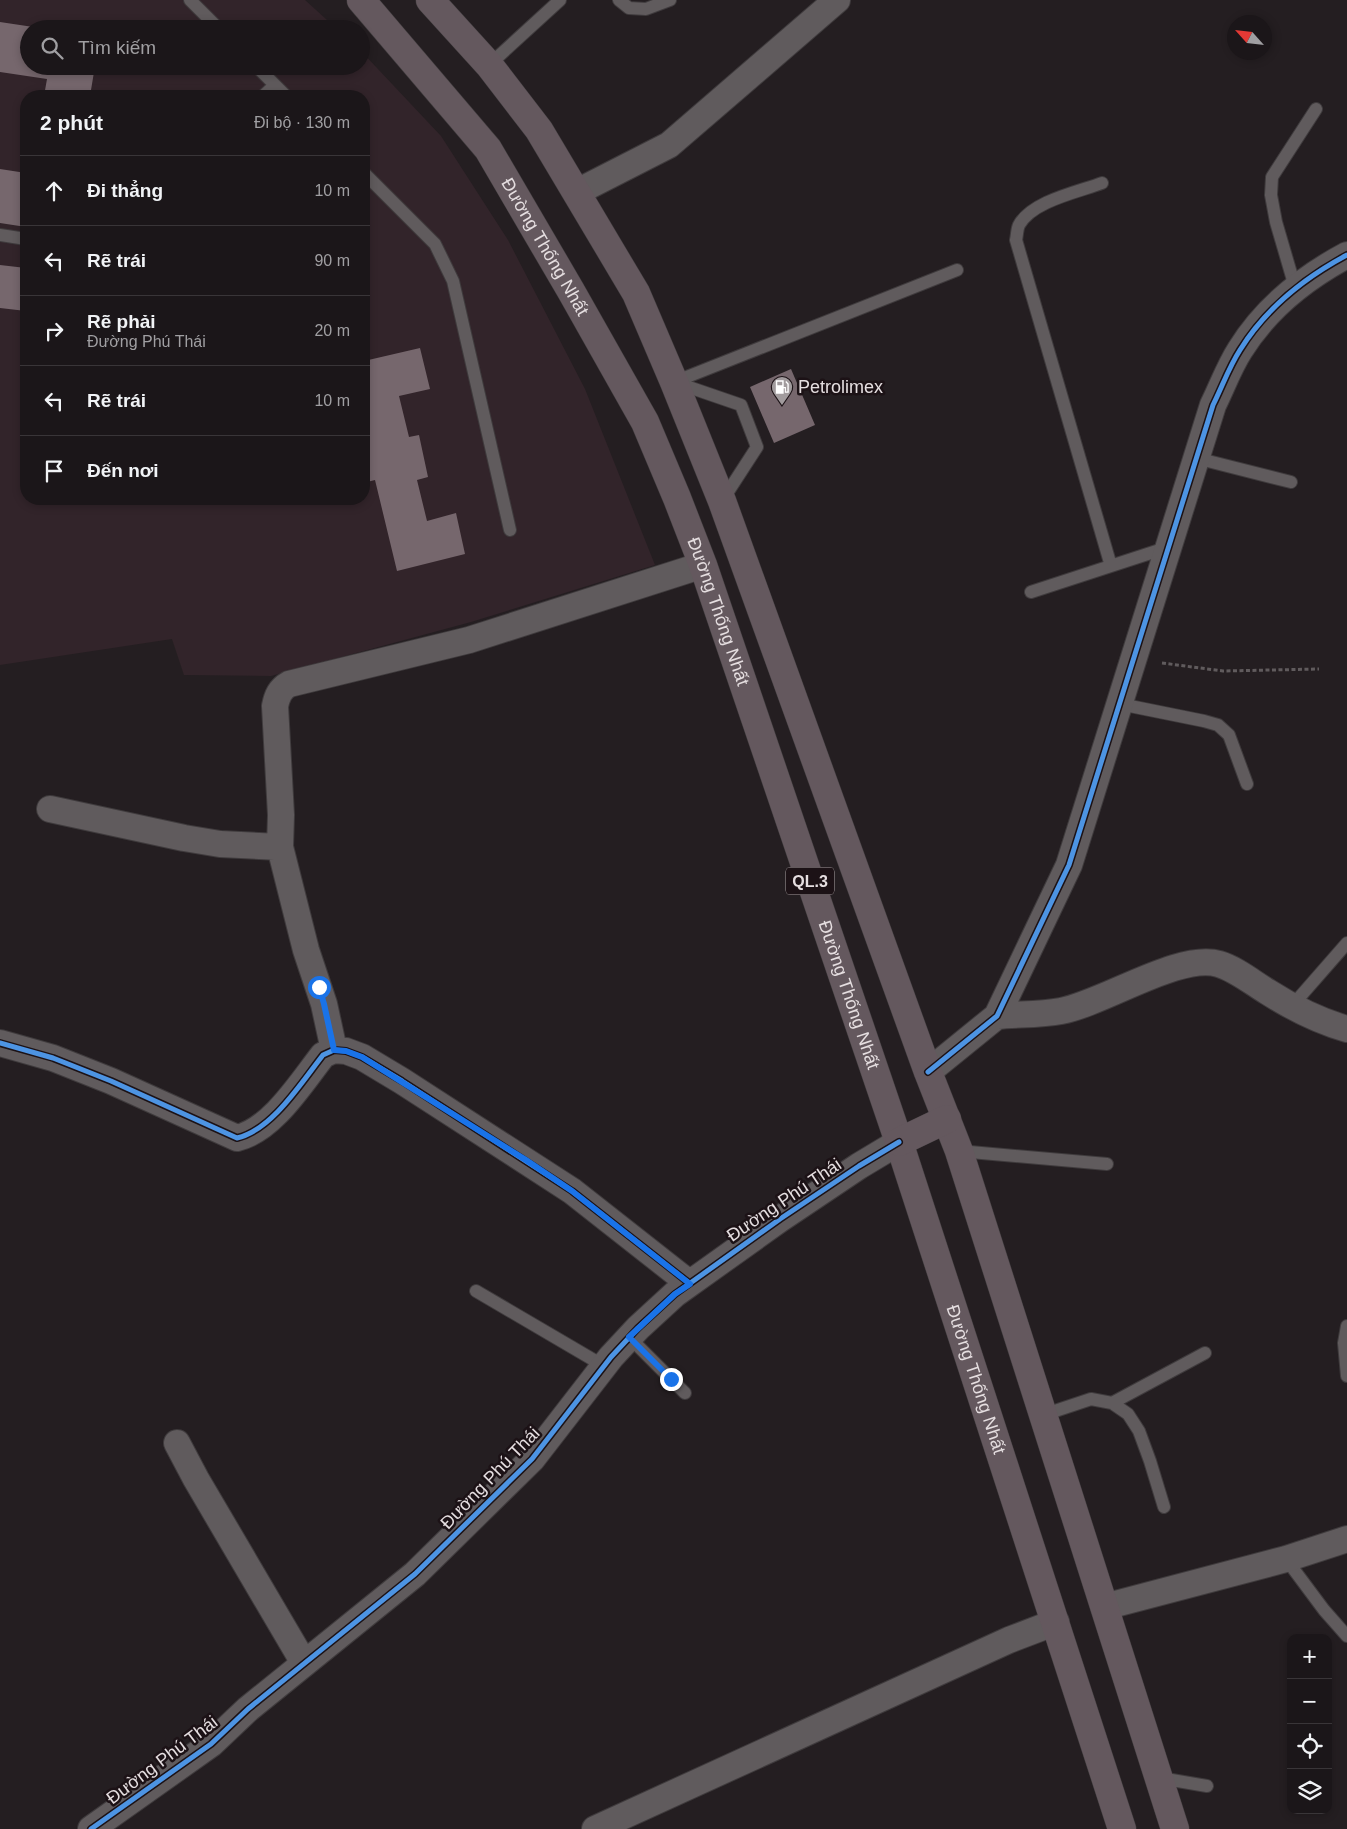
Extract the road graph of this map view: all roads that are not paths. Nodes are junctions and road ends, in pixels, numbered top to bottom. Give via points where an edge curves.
1 (190, 0) edge
2 (361, 0) edge
3 (430, 0) edge
4 (560, 0) edge
5 (619, 0) edge
6 (670, 0) edge
7 (837, 0) edge
8 (209, 20) edge
9 (489, 65) junction
10 (265, 75) edge
11 (275, 85) junction
12 (270, 90) edge
13 (280, 90) edge
14 (1316, 110) dead end
15 (370, 179) edge
16 (1102, 183) dead end
17 (577, 192) junction
18 (0, 235) edge
19 (20, 238) edge
20 (1347, 255) edge
21 (957, 270) dead end
22 (1295, 286) junction
23 (674, 382) junction
24 (1196, 458) junction
25 (1291, 482) dead end
26 (722, 501) junction
27 (510, 530) dead end
28 (1169, 548) junction
29 (703, 566) junction
30 (1111, 566) junction
31 (1031, 592) dead end
32 (1120, 704) junction
33 (1247, 784) dead end
34 (50, 809) dead end
35 (280, 847) junction
36 (1347, 943) edge
37 (1291, 1007) junction
38 (997, 1016) junction
39 (1347, 1029) edge
40 (0, 1043) edge
41 (334, 1050) junction
42 (928, 1072) junction
43 (947, 1119) junction
44 (899, 1142) junction
45 (959, 1151) junction
46 (1107, 1164) dead end
47 (690, 1284) junction
48 (476, 1291) dead end
49 (1347, 1326) edge
50 (629, 1337) junction
51 (1205, 1353) dead end
52 (604, 1366) junction
53 (1347, 1376) edge
54 (685, 1393) dead end
55 (1112, 1403) junction
56 (1043, 1416) junction
57 (177, 1443) dead end
58 (1164, 1507) dead end
59 (1347, 1539) edge
60 (1286, 1559) junction
61 (1104, 1607) junction
62 (1056, 1622) junction
63 (1347, 1636) edge
64 (304, 1663) junction
65 (1160, 1778) junction
66 (1207, 1786) dead end
67 (91, 1829) edge
68 (594, 1829) edge
69 (1122, 1829) edge
70 (1174, 1829) edge

1 - 8 lane
2 - 29 highway, Đường Thống Nhất / QL.3 via 488,148 645,422
3 - 9 highway, QL.3
4 - 9 lane
5 - 6 lane via 629,8 646,9
7 - 17 street via 669,145
9 - 17 highway, QL.3 via 539,130
10 - 11 lane
11 - 12 lane
11 - 13 lane
14 - 22 lane via 1272,176 1271,195 1276,222
15 - 27 lane via 436,244 453,281
16 - 30 lane via 1041,205 1018,226 1016,240
17 - 23 highway, QL.3 via 636,293
18 - 19 lane
20 - 22 street
21 - 23 lane
22 - 24 street via 1264,316 1239,350 1213,405
23 - 26 highway, QL.3
23 - 26 lane via 741,405 757,447
24 - 25 lane
24 - 28 street
26 - 42 highway, QL.3
28 - 30 lane
28 - 32 street
29 - 35 street via 469,640 284,687 275,706
29 - 44 highway, Đường Thống Nhất / QL.3
30 - 31 lane
32 - 33 lane via 1218,725 1229,735
32 - 38 street via 1069,865
34 - 35 street via 220,844
35 - 41 street
36 - 37 lane
37 - 38 street via 1232,970 1218,964 1198,963 1180,965 1091,1003 1061,1011
37 - 39 street
38 - 42 street
40 - 41 street via 52,1058 111,1081 237,1138 259,1129 273,1117 324,1056
41 - 47 street via 362,1057 526,1160 572,1191
42 - 43 highway, QL.3
43 - 44 highway
43 - 45 highway, QL.3
44 - 47 street, Đường Phú Thái via 780,1219
44 - 62 highway, Đường Thống Nhất / QL.3
45 - 46 lane
45 - 56 highway, QL.3
47 - 50 street, Đường Phú Thái
48 - 52 lane
49 - 53 lane via 1344,1343
50 - 52 street, Đường Phú Thái
50 - 54 lane
51 - 55 lane
52 - 64 street, Đường Phú Thái via 532,1459 415,1574
55 - 56 lane via 1091,1399
55 - 58 lane via 1128,1414 1139,1431
56 - 61 highway, QL.3
57 - 64 street
59 - 60 street
60 - 61 street
60 - 63 lane
61 - 65 highway, QL.3
62 - 68 street via 1009,1640
62 - 69 highway, Đường Thống Nhất / QL.3
64 - 67 street, Đường Phú Thái via 211,1744
65 - 66 lane
65 - 70 highway, QL.3

